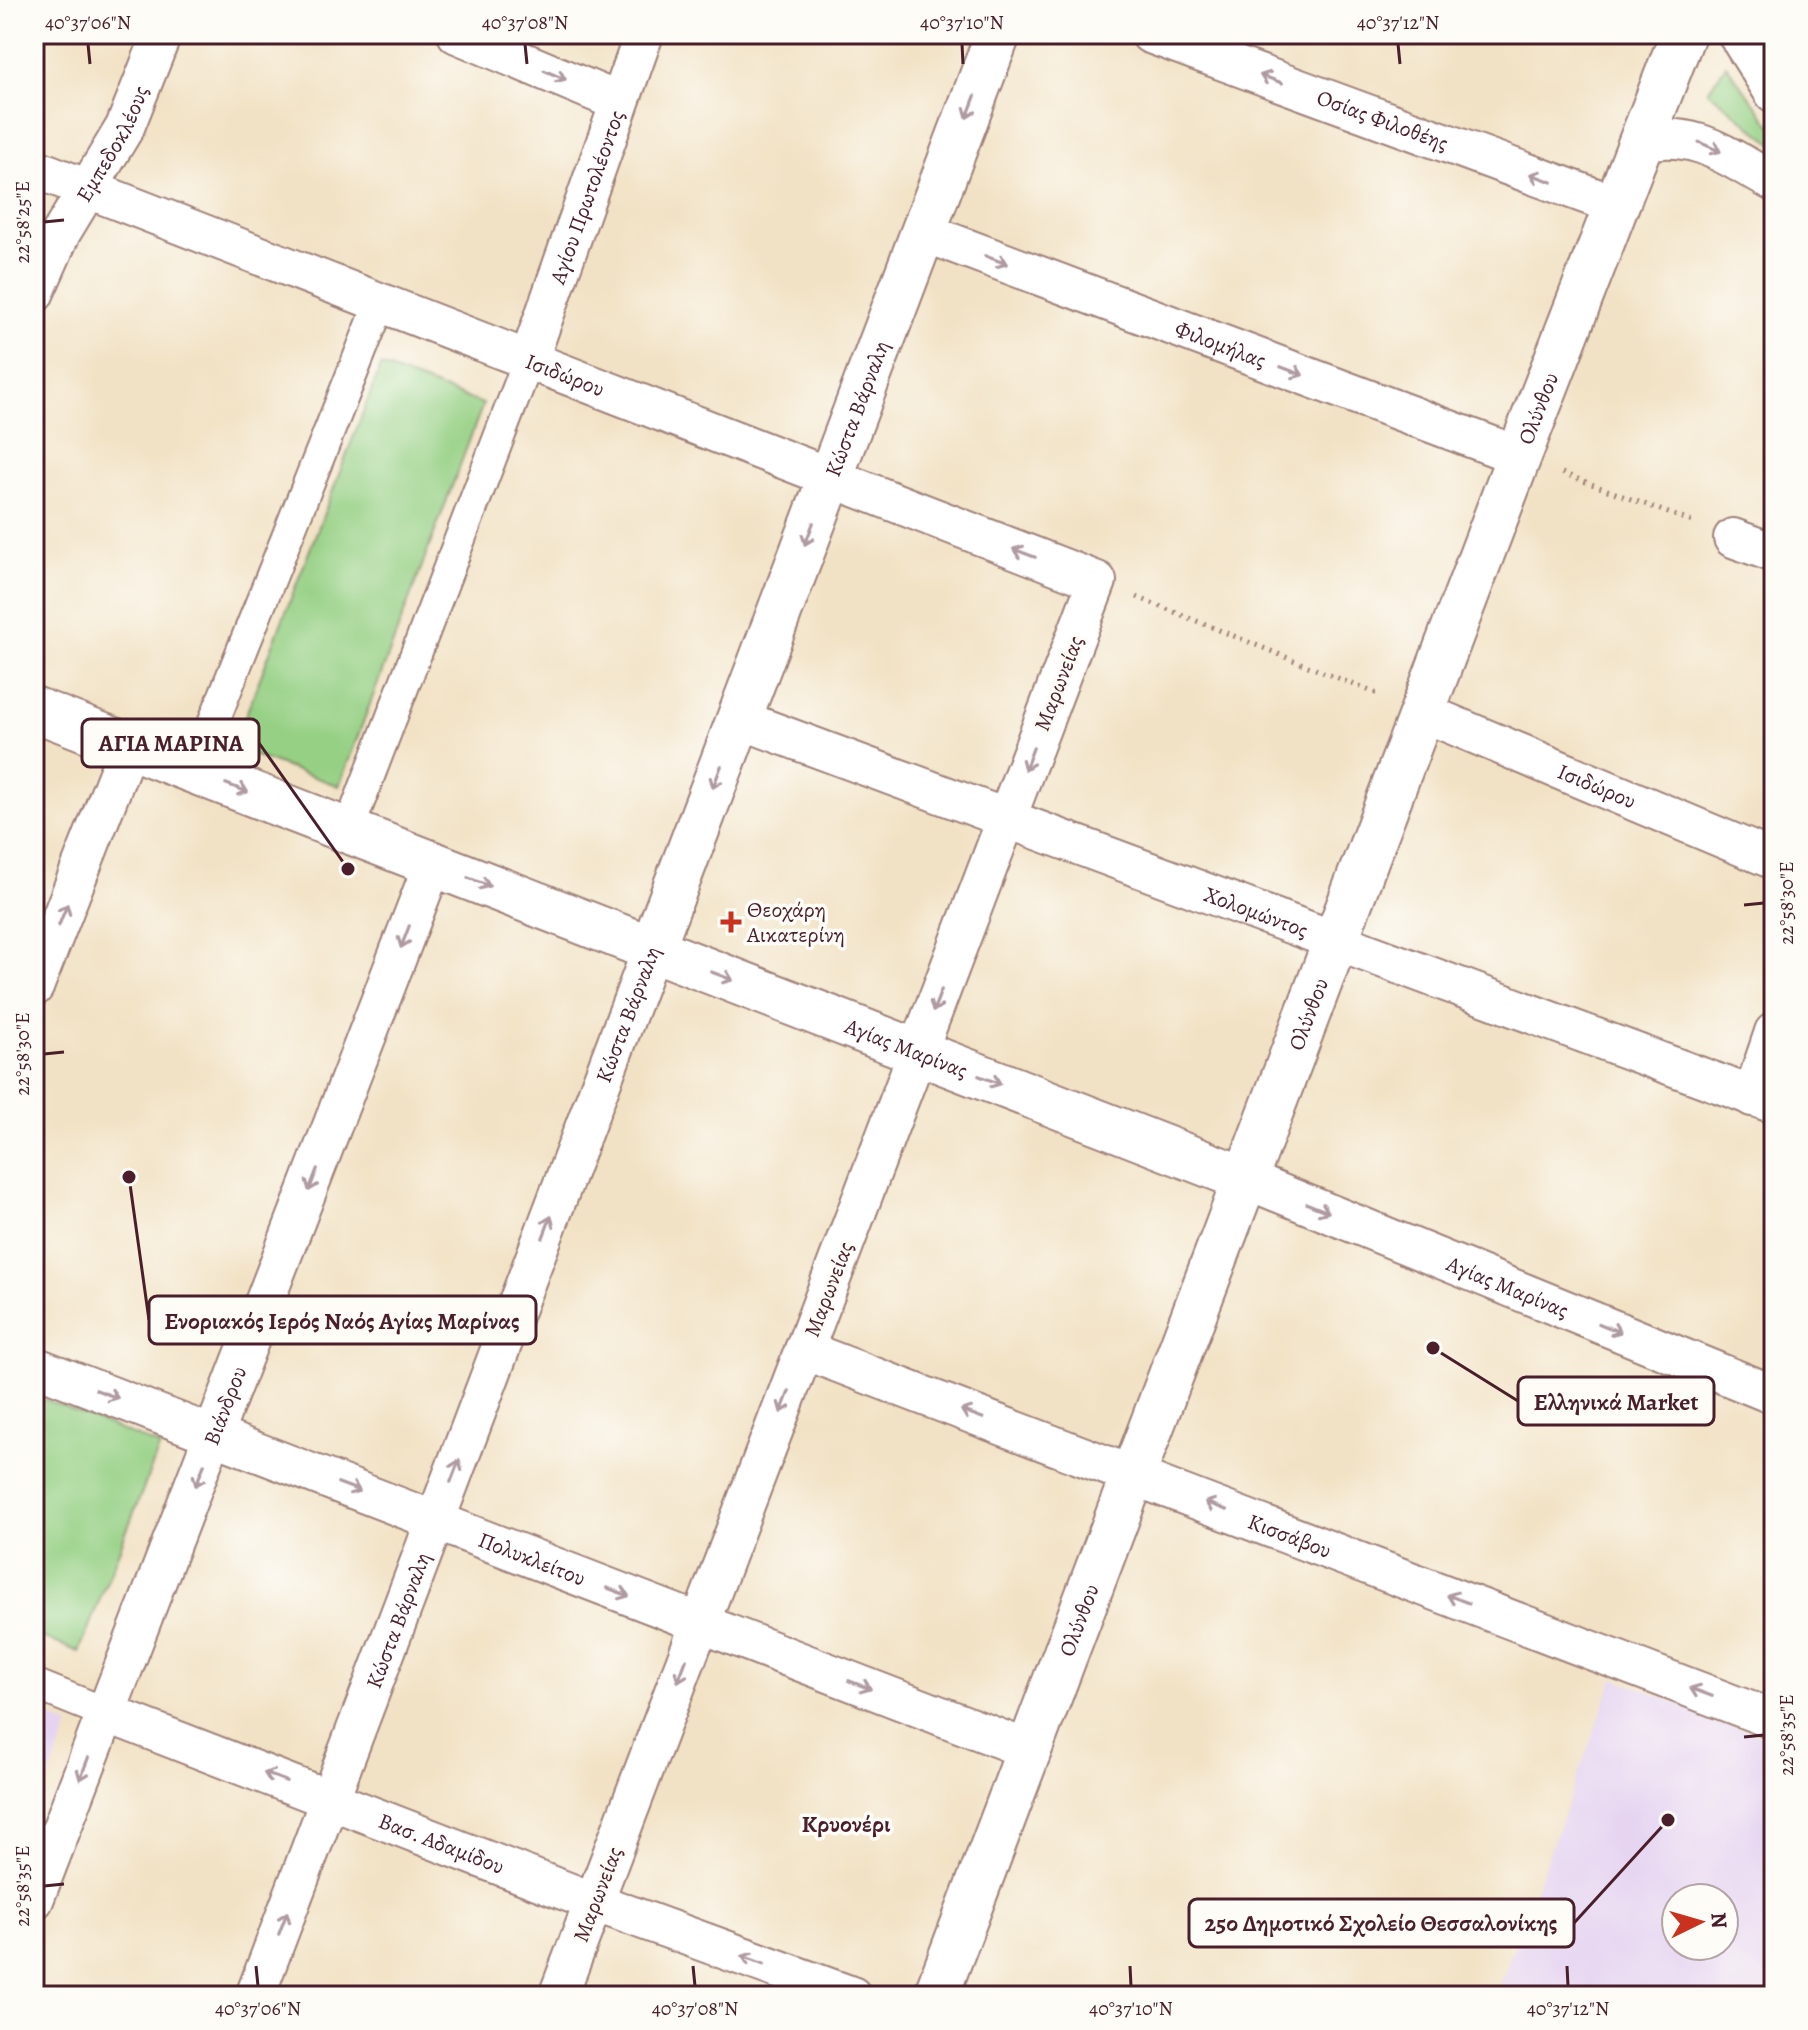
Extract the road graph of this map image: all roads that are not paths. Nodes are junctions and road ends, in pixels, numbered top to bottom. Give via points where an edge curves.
1 (162, 34) edge
2 (457, 34) edge
3 (644, 34) edge
4 (998, 34) edge
5 (1150, 34) edge
6 (1683, 34) edge
7 (1737, 34) edge
8 (1774, 93) edge
9 (619, 102) junction
10 (1640, 142) junction
11 (34, 168) edge
12 (1774, 182) edge
13 (89, 189) junction
14 (1615, 205) junction
15 (923, 232) junction
16 (34, 294) edge
17 (381, 301) junction
18 (529, 359) junction
19 (1519, 456) junction
20 (831, 477) junction
21 (1733, 538) road end
22 (1774, 553) edge
23 (1097, 581) joint
24 (34, 709) edge
25 (1422, 712) junction
26 (739, 719) junction
27 (129, 745) junction
28 (194, 771) junction
29 (1006, 818) junction
30 (348, 831) junction
31 (1774, 860) edge
32 (433, 864) junction
33 (1335, 941) junction
34 (652, 949) junction
35 (34, 987) edge
36 (1774, 1032) edge
37 (917, 1052) junction
38 (1763, 1100) edge
39 (1245, 1179) junction
40 (804, 1350) junction
41 (34, 1366) edge
42 (1774, 1395) edge
43 (215, 1435) junction
44 (1134, 1475) junction
45 (436, 1521) junction
46 (700, 1624) junction
47 (34, 1684) edge
48 (106, 1713) junction
49 (1774, 1720) edge
50 (1029, 1750) junction
51 (331, 1798) junction
52 (34, 1900) edge
53 (594, 1902) junction
54 (255, 1996) edge
55 (558, 1996) edge
56 (852, 1996) edge
57 (936, 1996) edge

1 - 13 street, Εμπεδοκλέους via 125,127
2 -> 9 street
3 - 9 street, Αγίου Πρωτολέοντος
4 -> 15 street, Κώστα Βάρναλη
14 -> 5 street, Οσίας Φιλοθέης
6 - 10 street, Ολύνθου
7 - 8 street
9 - 18 street, Αγίου Πρωτολέοντος
10 -> 12 street via 1699,142
10 - 14 street, Ολύνθου
11 - 13 street, Ισιδώρου
13 - 16 street, Εμπεδοκλέους via 61,233
13 - 17 street, Ισιδώρου
14 - 19 street, Ολύνθου
15 -> 19 street, Φιλομήλας
15 - 20 street, Κώστα Βάρναλη
17 - 18 street, Ισιδώρου
17 - 28 street
18 - 20 street, Ισιδώρου
18 - 30 street
19 - 25 street, Ολύνθου
23 -> 20 street, Ισιδώρου
20 -> 26 street, Κώστα Βάρναλη
21 - 22 street
23 -> 29 street, Μαρωνείας
24 - 27 street, Αγίας Μαρίνας
25 - 31 street, Ισιδώρου
25 - 33 street, Ολύνθου
26 - 29 street, Χολομώντος
26 -> 34 street, Κώστα Βάρναλη
27 - 28 street, Αγίας Μαρίνας
35 -> 27 street
28 -> 30 street, Αγίας Μαρίνας
29 - 33 street, Χολομώντος
29 -> 37 street, Μαρωνείας
30 - 32 street, Αγίας Μαρίνας
32 -> 34 street, Αγίας Μαρίνας
32 -> 43 street, Βιάνδρου
33 - 38 street, Χολομώντος
33 - 39 street, Ολύνθου
34 -> 37 street, Αγίας Μαρίνας
45 -> 34 street, Κώστα Βάρναλη
36 - 38 street
37 -> 39 street, Αγίας Μαρίνας
37 - 40 street, Μαρωνείας
39 -> 42 street, Αγίας Μαρίνας
39 - 44 street, Ολύνθου
44 -> 40 street, Κισσάβου
40 -> 46 street, Μαρωνείας
41 -> 43 street, Πολυκλείτου
43 -> 45 street, Πολυκλείτου
43 -> 48 street, Βιάνδρου
49 -> 44 street, Κισσάβου
44 - 50 street, Ολύνθου
45 -> 46 street, Πολυκλείτου
45 - 51 street, Κώστα Βάρναλη
46 -> 50 street, Πολυκλείτου
46 -> 53 street, Μαρωνείας
47 - 48 street, Βασ. Αδαμίδου
51 -> 48 street, Βασ. Αδαμίδου
48 -> 52 street, Βιάνδρου
50 - 57 street, Ολύνθου
51 - 53 street, Βασ. Αδαμίδου
54 -> 51 street, Κώστα Βάρναλη
53 - 55 street, Μαρωνείας
56 -> 53 street, Βασ. Αδαμίδου

